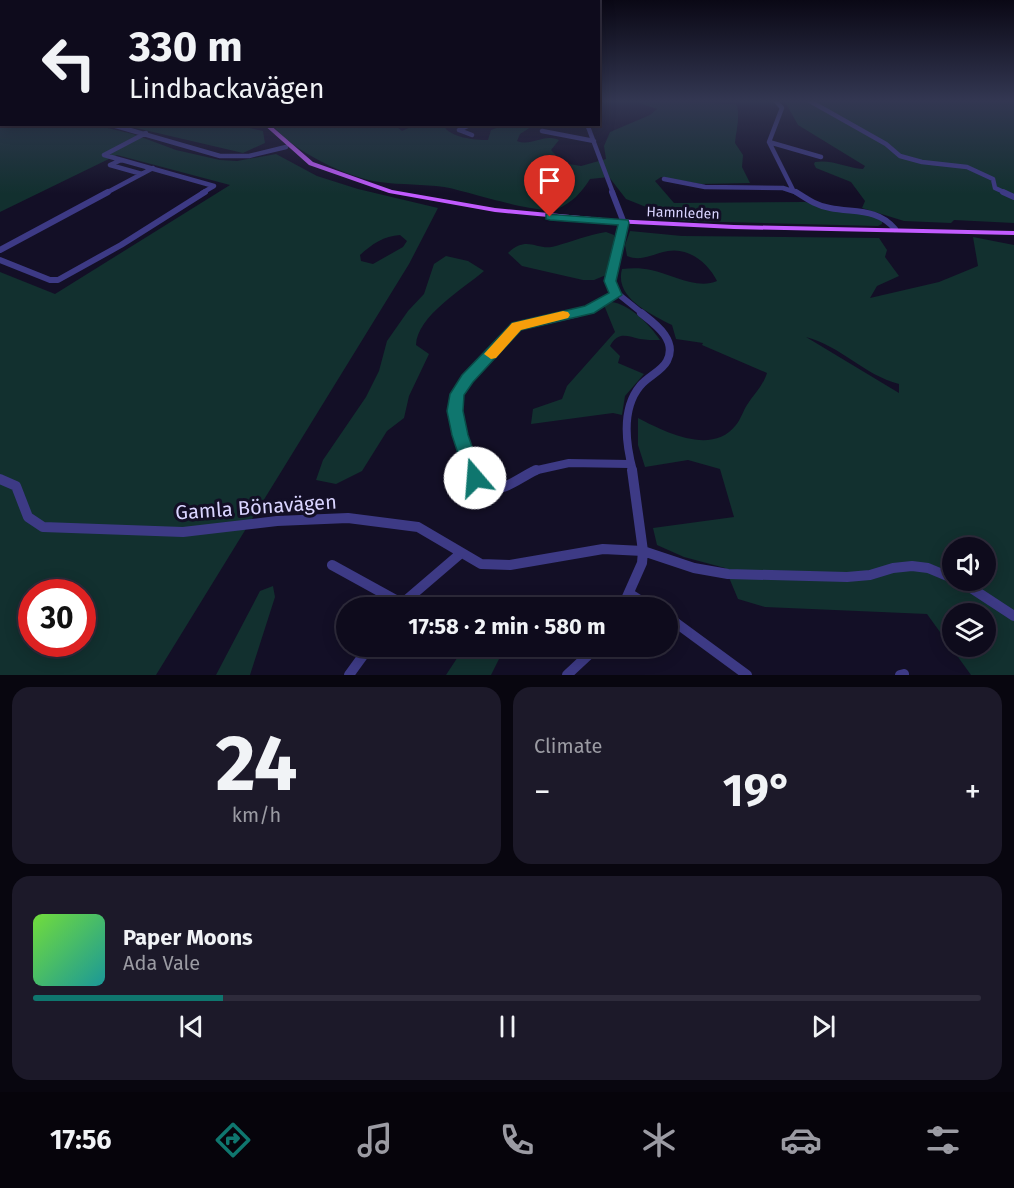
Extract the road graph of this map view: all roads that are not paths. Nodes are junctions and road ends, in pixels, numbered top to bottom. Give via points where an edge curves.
1 (140, 132) edge
2 (271, 132) edge
3 (463, 132) edge
4 (545, 132) edge
5 (590, 132) edge
6 (773, 132) edge
7 (864, 132) edge
8 (146, 133) junction
9 (472, 135) dead end
10 (594, 141) junction
11 (769, 142) junction
12 (286, 147) junction
13 (821, 157) dead end
14 (121, 160) junction
15 (153, 168) junction
16 (142, 174) junction
17 (664, 179) dead end
18 (793, 190) junction
19 (1014, 197) edge
20 (624, 223) junction
21 (895, 229) junction
22 (1014, 233) edge
23 (0, 250) edge
24 (0, 260) edge
25 (615, 295) junction
26 (629, 464) junction
27 (0, 479) edge
28 (643, 551) junction
29 (460, 554) junction
30 (332, 565) dead end
31 (942, 574) edge
32 (975, 591) edge
33 (630, 594) junction
34 (386, 597) edge
35 (409, 597) edge
36 (628, 597) edge
37 (635, 597) edge
38 (1014, 616) edge
39 (678, 624) edge
40 (362, 657) edge
41 (586, 657) edge
42 (349, 675) edge
43 (567, 675) edge
44 (747, 675) edge

1 - 8 street
2 - 12 main road, Hamnleden
3 - 9 street
4 - 10 street
5 - 10 street
6 - 11 street
7 - 19 street via 900,156 967,167 993,179 995,188
8 - 12 street via 220,156 249,156
8 - 14 street via 104,155
10 - 20 street
11 - 13 street
11 - 18 street
12 - 20 main road, Hamnleden via 339,175 385,190 484,209
14 - 15 street
14 - 16 street via 110,165
15 - 16 street
15 - 24 street via 214,186 58,280
16 - 23 street
17 - 18 street via 705,187
18 - 21 street via 821,205 879,215
20 - 21 main road, Hamnleden
20 - 25 street via 610,281
21 - 22 main road, Hamnleden
25 - 26 street via 658,326 670,348 667,362 643,383 631,402 626,433
25 - 26 street via 589,310 517,327 460,388 455,411 475,478 483,489 503,490 545,466
26 - 28 street
27 - 29 street, Gamla Bönavägen via 16,486 28,517 43,527 183,532 277,521 348,518 418,527
28 - 29 street, Gamla Bönavägen via 603,549 510,566 481,564
28 - 31 street, Gamla Bönavägen via 694,568 728,573 847,577 912,566
28 - 33 street
29 - 35 street
30 - 34 street
32 - 38 street
33 - 36 street
33 - 37 street
39 - 44 street
40 - 42 street
41 - 43 street

